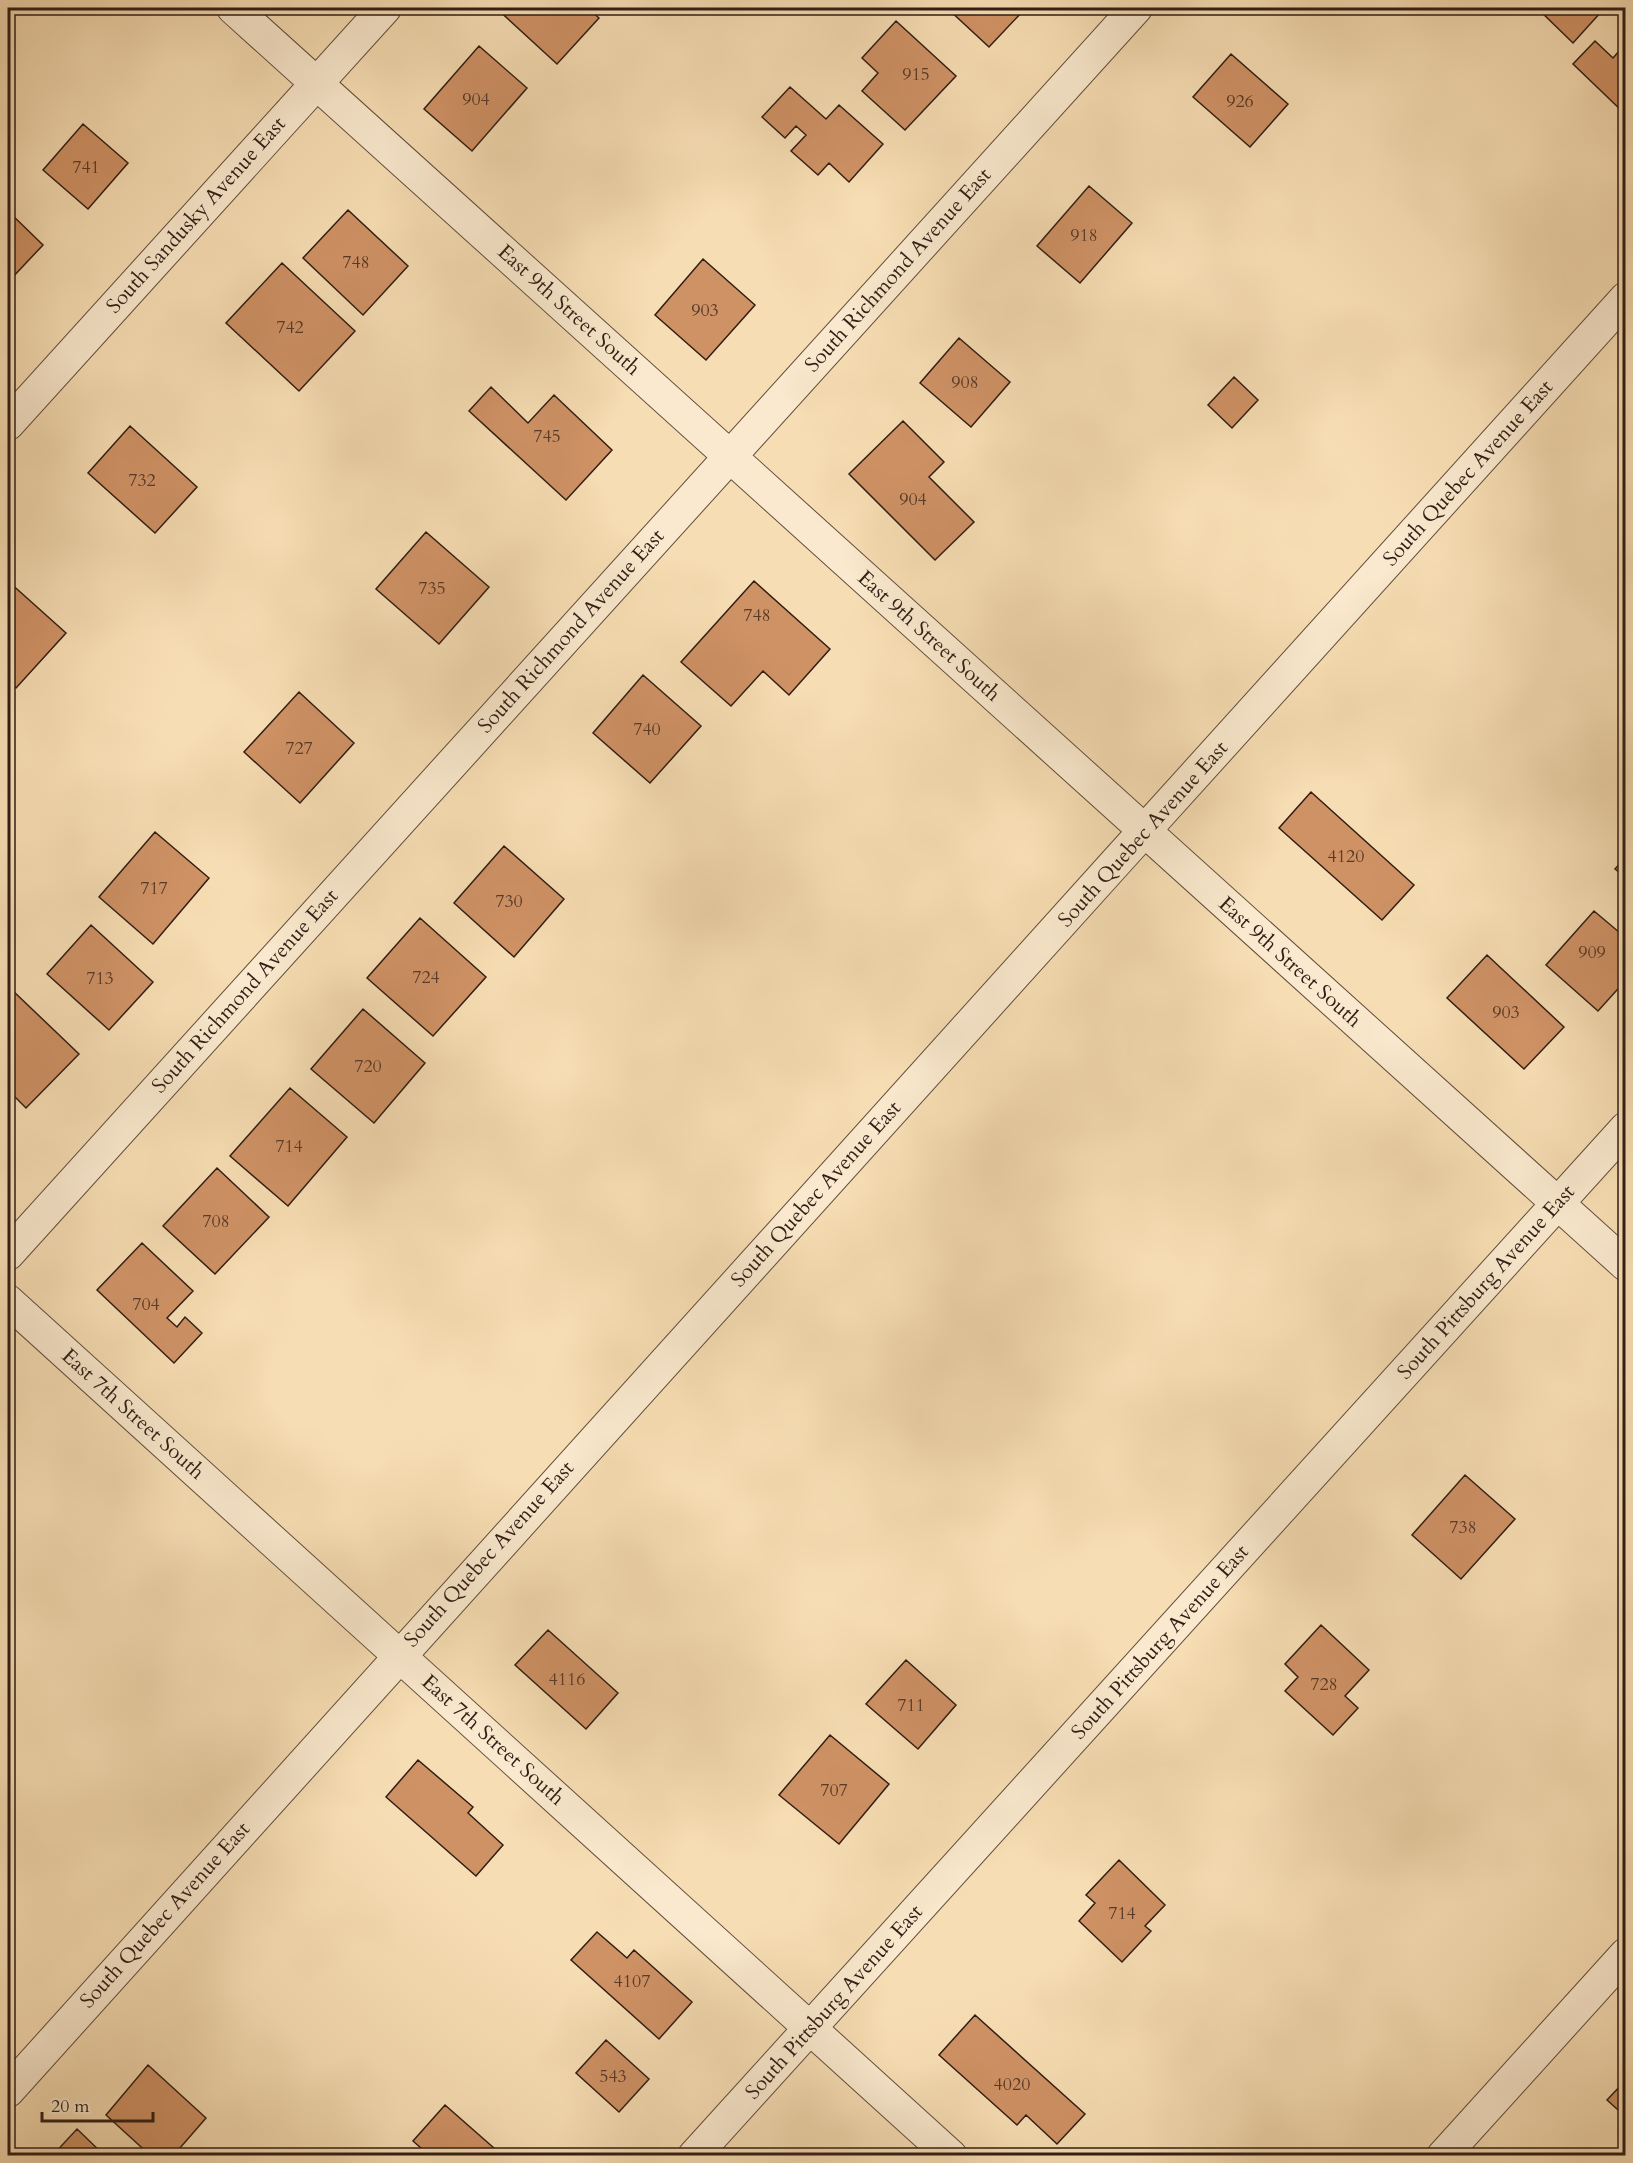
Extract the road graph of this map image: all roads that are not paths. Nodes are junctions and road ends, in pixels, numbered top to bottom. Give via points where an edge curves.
1 (233, 8) edge
2 (385, 8) edge
3 (1136, 8) edge
4 (317, 82) junction
5 (1626, 298) edge
6 (8, 424) edge
7 (729, 456) junction
8 (1145, 831) junction
9 (1626, 1128) edge
10 (1556, 1204) junction
11 (8, 1254) edge
12 (1626, 1266) edge
13 (8, 1301) edge
14 (399, 1654) junction
15 (1626, 1954) edge
16 (809, 2029) junction
17 (8, 2091) edge
18 (694, 2156) edge
19 (951, 2156) edge
20 (1443, 2156) edge

1 - 4 street, East 9th Street South
2 - 4 street, South Sandusky Avenue East
3 - 7 street, South Richmond Avenue East
4 - 6 street, South Sandusky Avenue East
4 - 7 street, East 9th Street South
5 - 8 street, South Quebec Avenue East
7 - 8 street, East 9th Street South
7 - 11 street, South Richmond Avenue East
8 - 10 street, East 9th Street South
8 - 14 street, South Quebec Avenue East
9 - 10 street, South Pittsburg Avenue East
10 - 12 street, East 9th Street South
10 - 16 street, South Pittsburg Avenue East
13 - 14 street, East 7th Street South
14 - 16 street, East 7th Street South
14 - 17 street, South Quebec Avenue East
15 - 20 street
16 - 18 street, South Pittsburg Avenue East
16 - 19 street, East 7th Street South

